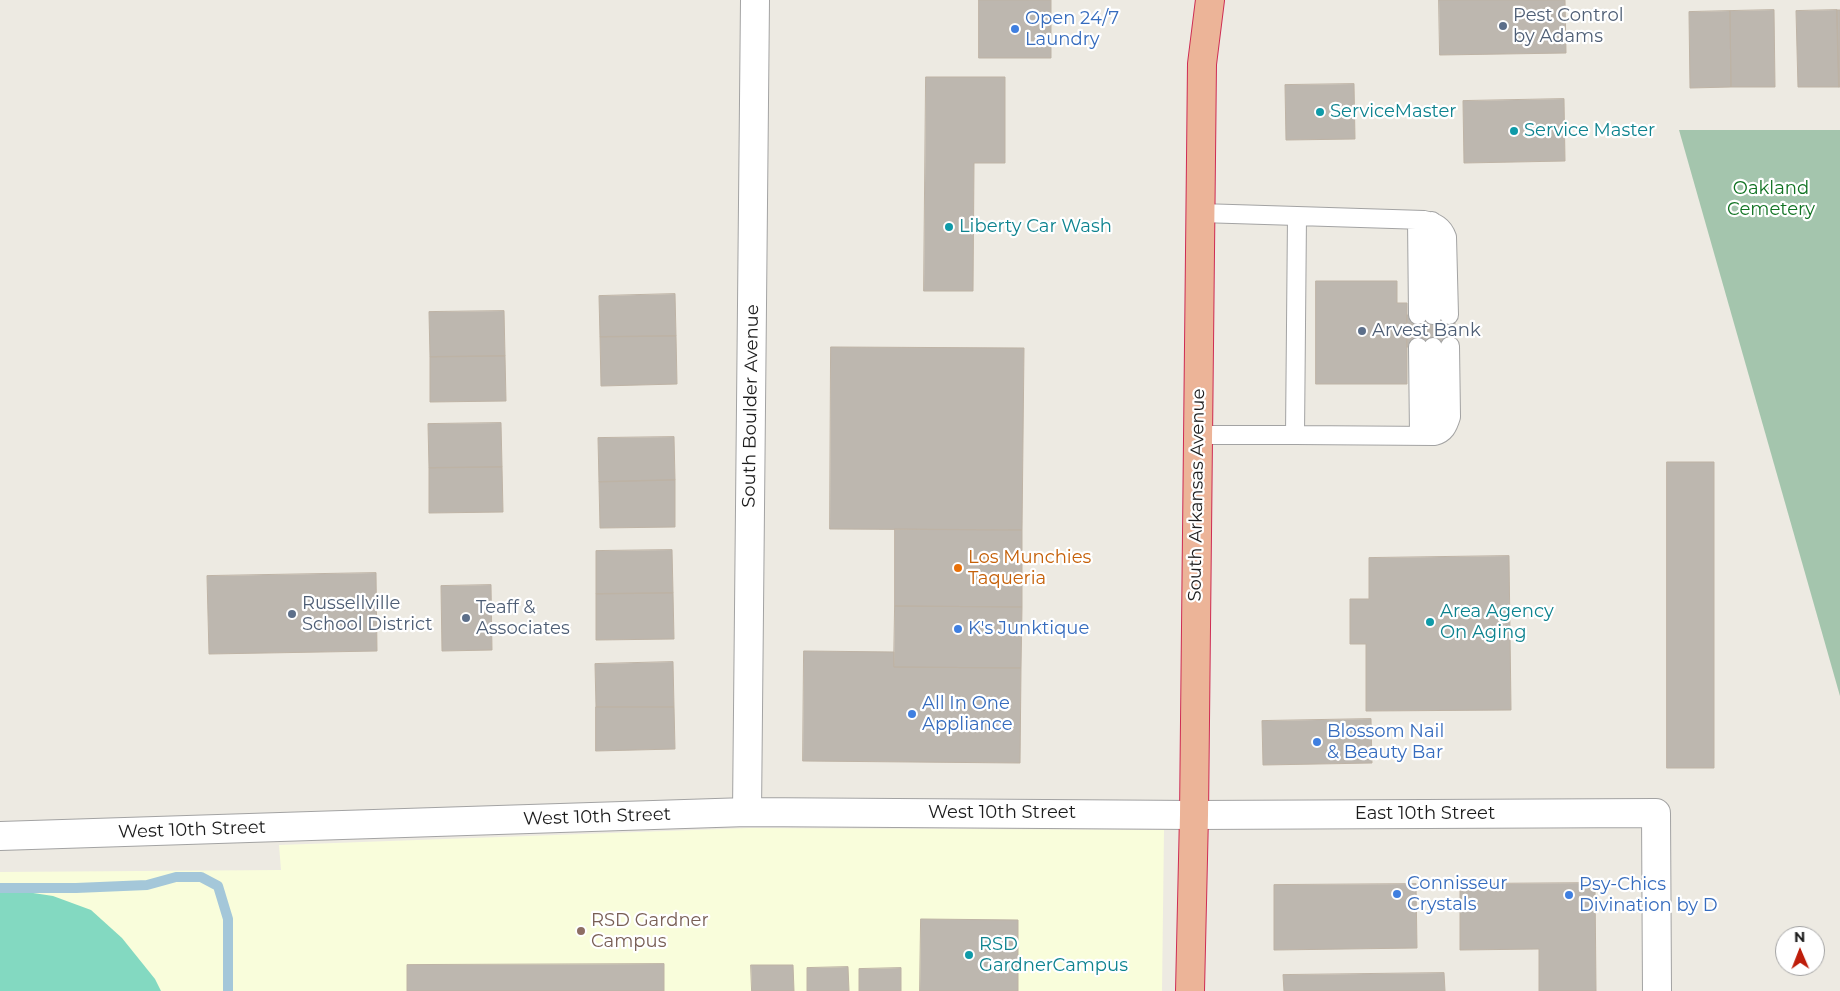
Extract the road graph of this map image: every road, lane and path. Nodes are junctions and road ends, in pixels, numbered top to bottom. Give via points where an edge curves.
1 (755, 0) edge
2 (1210, 0) edge
3 (1200, 213) junction
4 (1297, 216) junction
5 (1424, 220) junction
6 (1198, 435) junction
7 (1294, 435) junction
8 (1427, 435) junction
9 (747, 812) junction
10 (1194, 815) junction
11 (0, 836) edge
12 (1190, 991) edge
13 (1657, 991) edge

1 - 9 street, South Boulder Avenue
2 - 3 highway, South Arkansas Avenue via 1202,64
3 - 4 lane
3 - 6 highway, South Arkansas Avenue
4 - 5 lane
4 - 7 lane
5 - 5 lane via 1439,224 1447,238 1433,315
6 - 7 lane
6 - 10 highway, South Arkansas Avenue
7 - 8 lane
8 - 8 lane via 1434,347 1451,417 1442,434
9 - 10 street, West 10th Street
9 - 11 street, West 10th Street
10 - 12 highway, South Arkansas Avenue
10 - 13 street, East 10th Street via 1656,814

